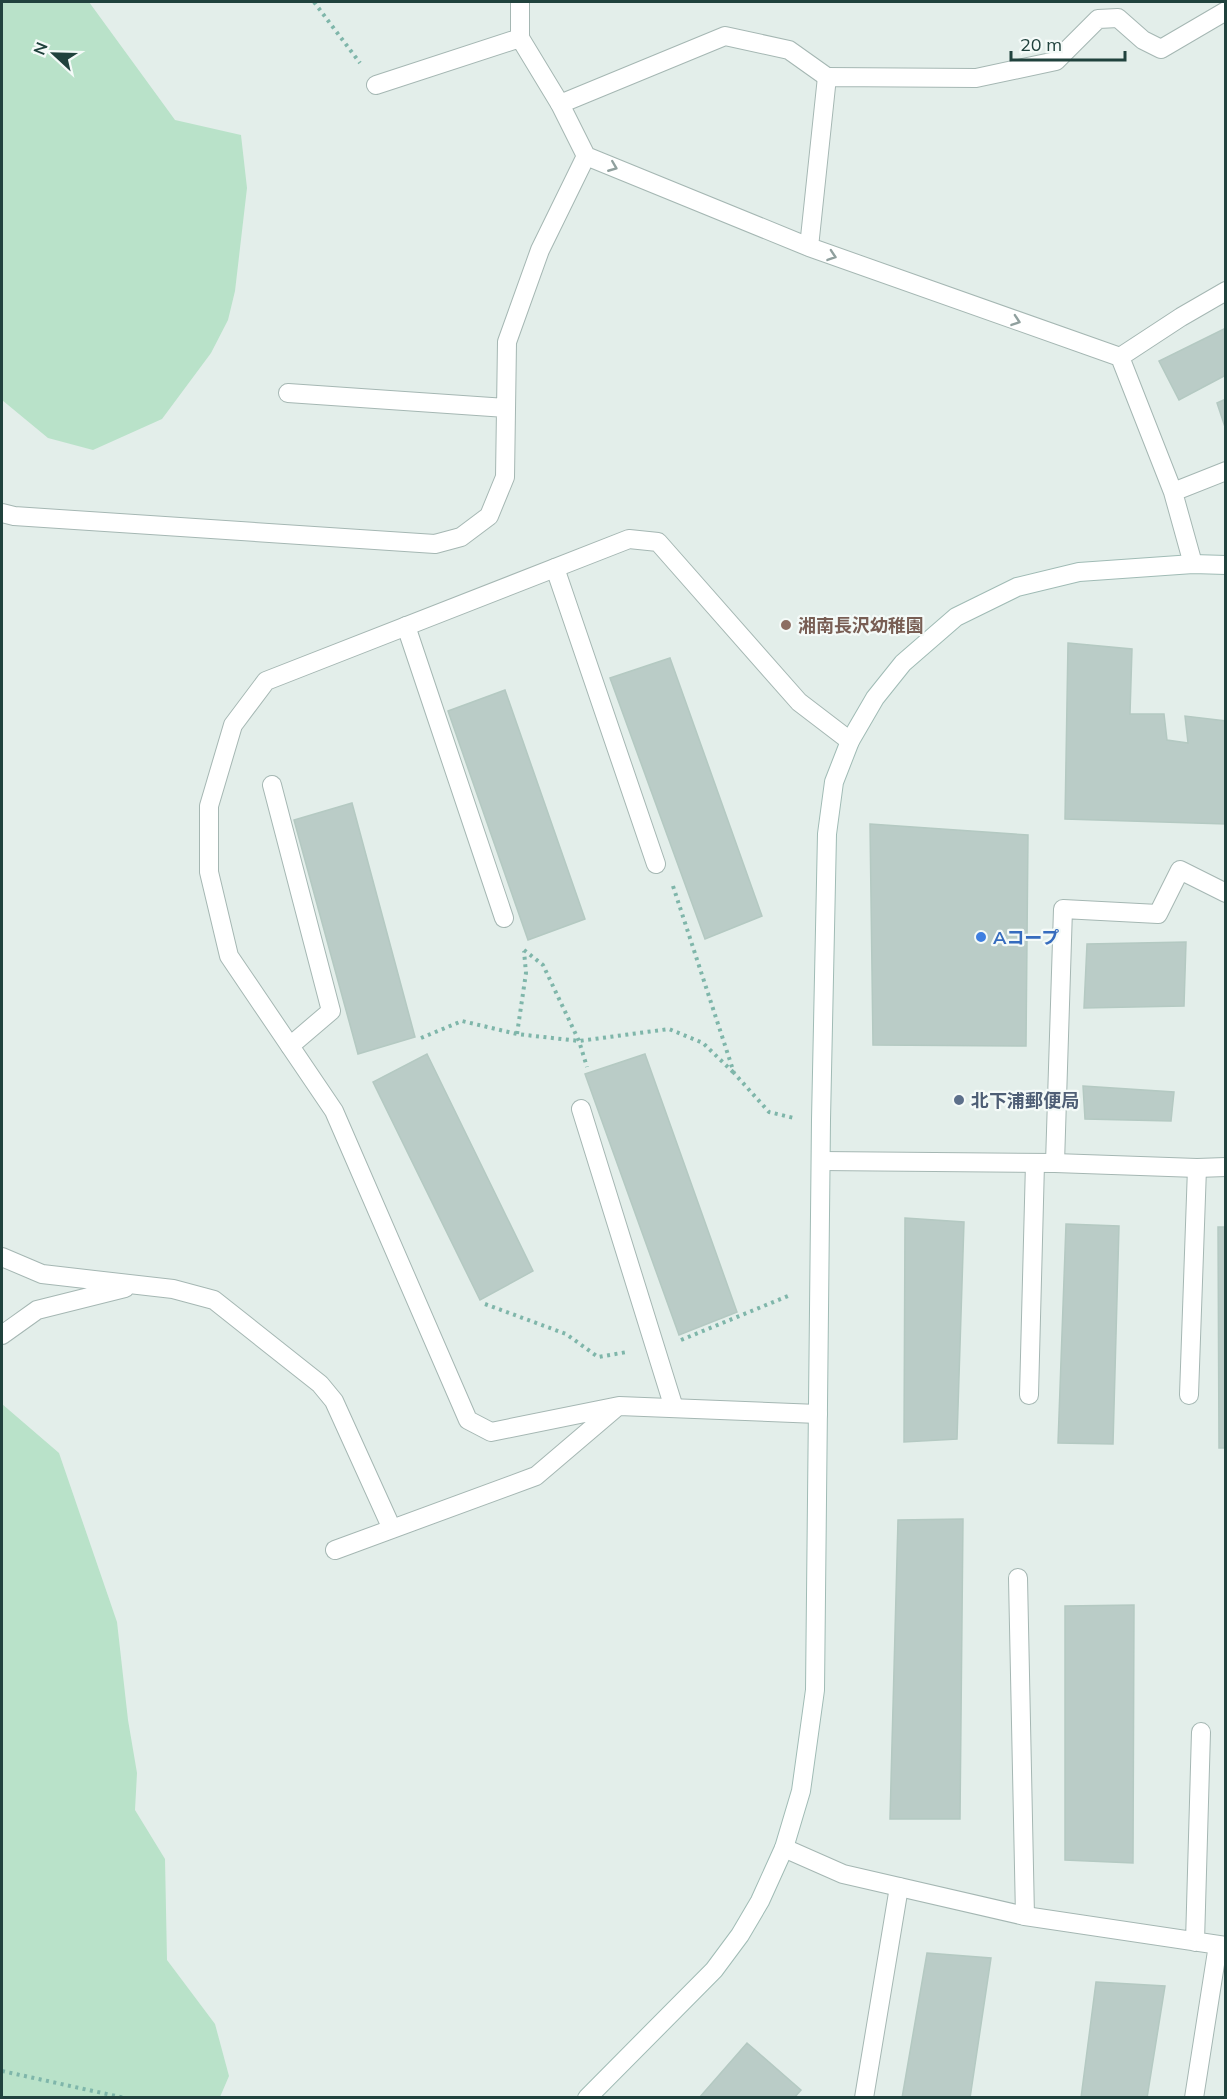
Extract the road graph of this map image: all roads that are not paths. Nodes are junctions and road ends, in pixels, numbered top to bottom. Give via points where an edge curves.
1 (520, 2) edge
2 (1226, 12) edge
3 (520, 38) junction
4 (827, 77) junction
5 (376, 85) road end
6 (560, 104) junction
7 (586, 156) junction
8 (809, 248) junction
9 (1226, 291) edge
10 (1120, 357) junction
11 (288, 393) dead end
12 (506, 408) junction
13 (1226, 471) edge
14 (1173, 492) junction
15 (2, 513) edge
16 (1193, 564) junction
17 (1226, 565) edge
18 (555, 568) junction
19 (405, 626) junction
20 (850, 741) junction
21 (272, 785) dead end
22 (656, 864) dead end
23 (1226, 893) edge
24 (504, 918) dead end
25 (290, 1046) junction
26 (581, 1109) dead end
27 (821, 1161) junction
28 (1035, 1163) junction
29 (1055, 1163) junction
30 (1226, 1167) edge
31 (1197, 1168) junction
32 (2, 1257) edge
33 (135, 1286) junction
34 (2, 1335) edge
35 (1029, 1395) dead end
36 (1189, 1395) dead end
37 (619, 1406) junction
38 (674, 1408) junction
39 (818, 1414) junction
40 (392, 1529) junction
41 (335, 1550) dead end
42 (1018, 1578) dead end
43 (1201, 1732) dead end
44 (784, 1848) junction
45 (899, 1887) junction
46 (1025, 1916) junction
47 (1195, 1942) junction
48 (1222, 1946) edge
49 (587, 2097) edge
50 (864, 2097) edge
51 (1194, 2097) edge

1 - 3 street
2 - 4 street via 1161,49 1143,40 1118,18 1098,19 1056,61 976,78
3 - 5 street
3 - 6 street
4 - 6 street via 789,50 725,36
4 - 8 street
6 - 7 street
7 -> 8 street
7 - 12 street via 540,250 507,342
8 -> 10 street
9 - 10 street
10 - 14 street
11 - 12 street
12 - 15 street via 505,477 489,516 461,537 435,544
13 - 14 street
14 - 16 street
16 - 17 street
16 - 20 street via 1079,572 1017,587 956,617 903,663 875,698
18 - 19 street
18 - 20 street via 629,539 658,542 799,702
18 - 22 street
19 - 24 street
19 - 25 street via 266,681 232,725 209,806 209,872 229,956
20 - 27 street via 834,782 827,834
21 - 25 street via 331,1011
23 - 29 street via 1180,870 1158,914 1063,909
25 - 37 street via 334,1111 468,1420 491,1432
26 - 38 street
27 - 28 street
27 - 39 street
28 - 29 street
28 - 35 street
29 - 31 street
30 - 31 street
31 - 36 street
32 - 33 street via 42,1274
33 - 34 street via 37,1310
33 - 40 street via 173,1289 214,1300 320,1384 334,1401
37 - 38 street
37 - 40 street via 536,1476
38 - 39 street
39 - 44 street via 814,1690 801,1791
40 - 41 street
42 - 46 street
43 - 47 street
44 - 45 street via 843,1874
44 - 49 street via 760,1901 714,1970
45 - 46 street
45 - 50 street
46 - 47 street
47 - 48 street
48 - 51 street

